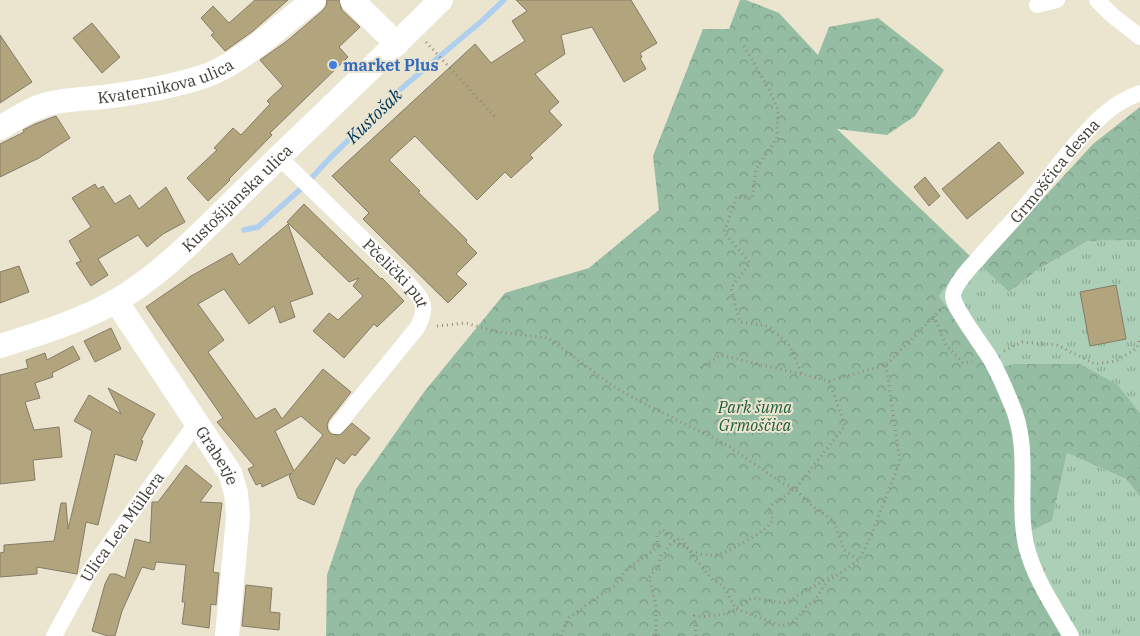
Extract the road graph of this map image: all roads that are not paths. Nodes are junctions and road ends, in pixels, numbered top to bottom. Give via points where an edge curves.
1 (314, 0) edge
2 (352, 0) edge
3 (1057, 0) edge
4 (1097, 0) edge
5 (432, 3) edge
6 (1037, 5) dead end
7 (1140, 37) edge
8 (396, 44) junction
9 (1140, 93) edge
10 (0, 128) edge
11 (279, 157) junction
12 (116, 301) junction
13 (0, 346) edge
14 (198, 422) junction
15 (337, 426) dead end
16 (54, 636) edge
17 (227, 636) edge
18 (1071, 636) edge

1 - 10 street, Kvaternikova ulica via 243,54 207,75 134,92 47,104
2 - 8 street
3 - 6 street
4 - 7 street
5 - 8 street, Kustošijanska ulica
8 - 11 street, Kustošijanska ulica
9 - 18 street, Grmoščica desna via 1119,103 1088,131 964,275 953,296 1012,404 1020,432 1026,544 1045,592
11 - 12 street, Kustošijanska ulica via 191,244
11 - 15 street, Pčelički put via 423,300 424,315 416,328
12 - 13 street, Kustošijanska ulica via 65,324
12 - 14 street, Graberje
14 - 16 street, Ulica Lea Müllera via 89,572
14 - 17 street, Graberje via 230,472 236,493 238,517

